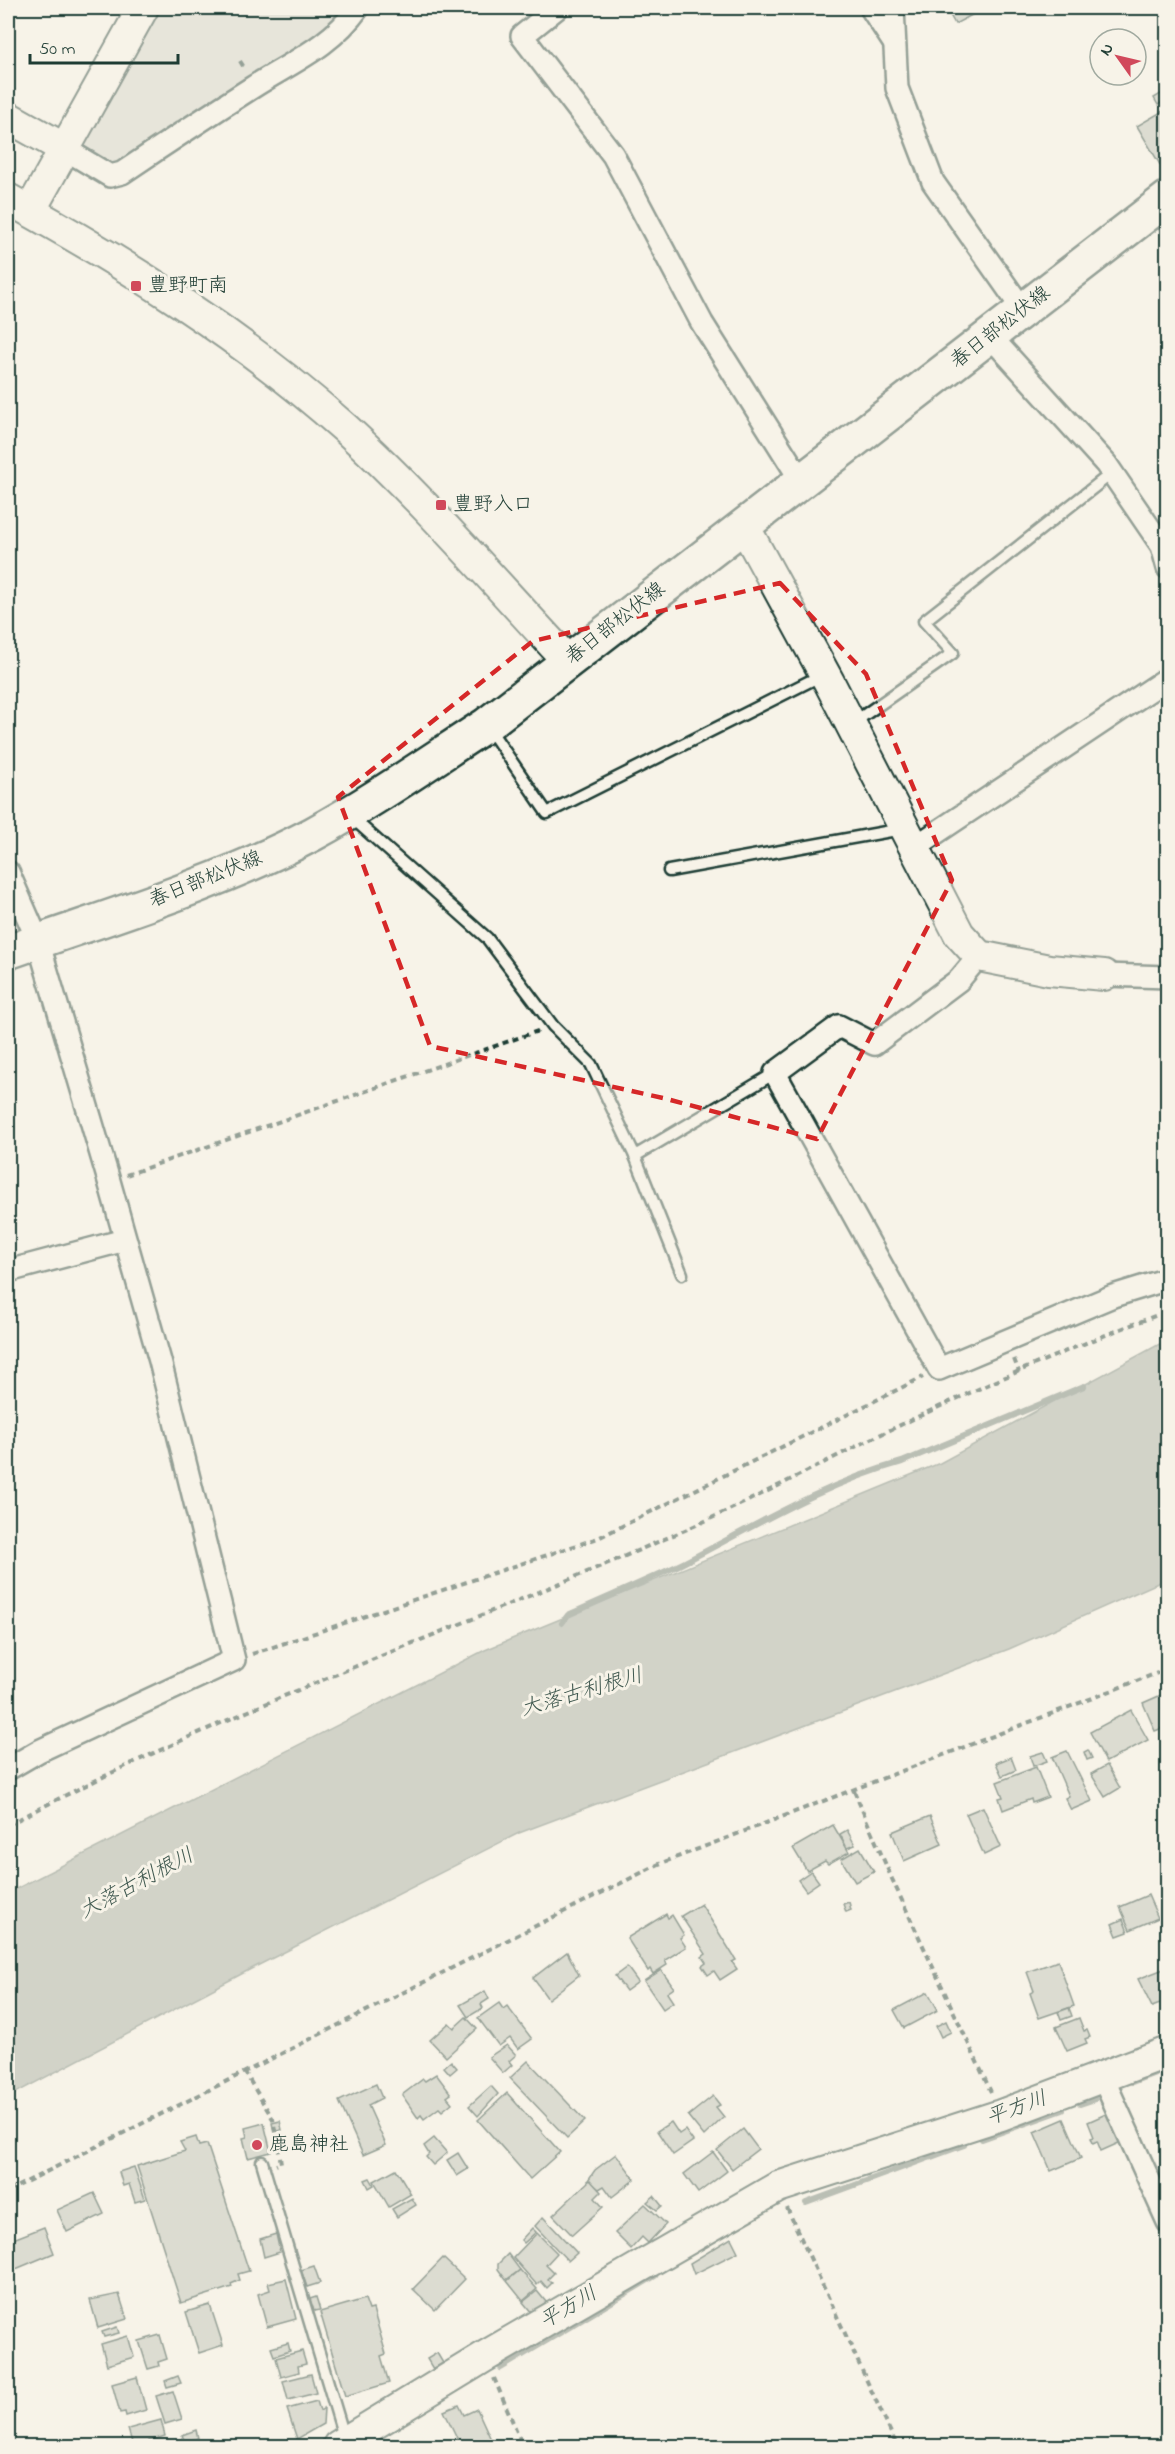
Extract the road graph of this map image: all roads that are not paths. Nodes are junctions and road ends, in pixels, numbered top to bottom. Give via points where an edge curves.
1 (143, 8) edge
2 (358, 8) edge
3 (557, 8) edge
4 (871, 8) edge
5 (893, 8) edge
6 (896, 46) junction
7 (8, 117) edge
8 (65, 149) junction
9 (1167, 198) edge
10 (19, 205) edge
11 (1023, 310) junction
12 (990, 336) junction
13 (1112, 473) junction
14 (802, 482) junction
15 (744, 526) junction
16 (1167, 568) edge
17 (568, 661) junction
18 (824, 674) junction
19 (1167, 678) edge
20 (486, 725) junction
21 (851, 725) junction
22 (347, 814) junction
23 (909, 838) junction
24 (669, 871) dead end
25 (8, 872) edge
26 (38, 941) junction
27 (8, 952) edge
28 (978, 956) junction
29 (1104, 975) joint
30 (1167, 977) edge
31 (775, 1073) junction
32 (635, 1156) junction
33 (125, 1240) junction
34 (8, 1271) edge
35 (682, 1274) dead end
36 (1167, 1279) edge
37 (8, 1769) edge
38 (1167, 2052) edge
39 (1103, 2078) junction
40 (263, 2165) road end
41 (1167, 2222) edge
42 (342, 2444) edge

1 - 8 street
2 - 8 street via 343,29 316,49 122,173 110,176
3 - 14 street via 522,36 613,155 702,323
4 - 6 street
5 - 6 street
6 - 11 street via 897,88 933,182
7 - 8 street
8 - 10 street
9 - 11 main road, 春日部松伏線
10 - 17 street via 184,303 298,388 400,481
11 - 12 main road, 春日部松伏線
12 - 13 street
12 - 14 main road, 春日部松伏線
13 - 16 street via 1162,546
13 - 21 lane via 924,621 953,652
14 - 15 main road, 春日部松伏線
15 - 17 main road, 春日部松伏線
15 - 18 street
17 - 20 main road, 春日部松伏線
18 - 20 lane via 547,813
18 - 21 street
19 - 23 street
20 - 22 main road, 春日部松伏線
21 - 23 street
22 - 26 main road, 春日部松伏線 via 277,851 178,893
22 - 32 lane via 487,939 553,1026 591,1064
23 - 24 lane
23 - 28 street via 959,933
25 - 26 street
26 - 27 main road, 春日部松伏線
26 - 33 street
28 - 29 street via 1049,970
28 - 31 street via 959,980 874,1044 838,1026
29 - 30 street
31 - 32 lane
31 - 36 street via 939,1369 1113,1296
32 - 35 lane
33 - 34 street
33 - 37 street via 160,1362 234,1660
38 - 39 street
39 - 41 street
39 - 42 street via 778,2187
40 - 42 lane

